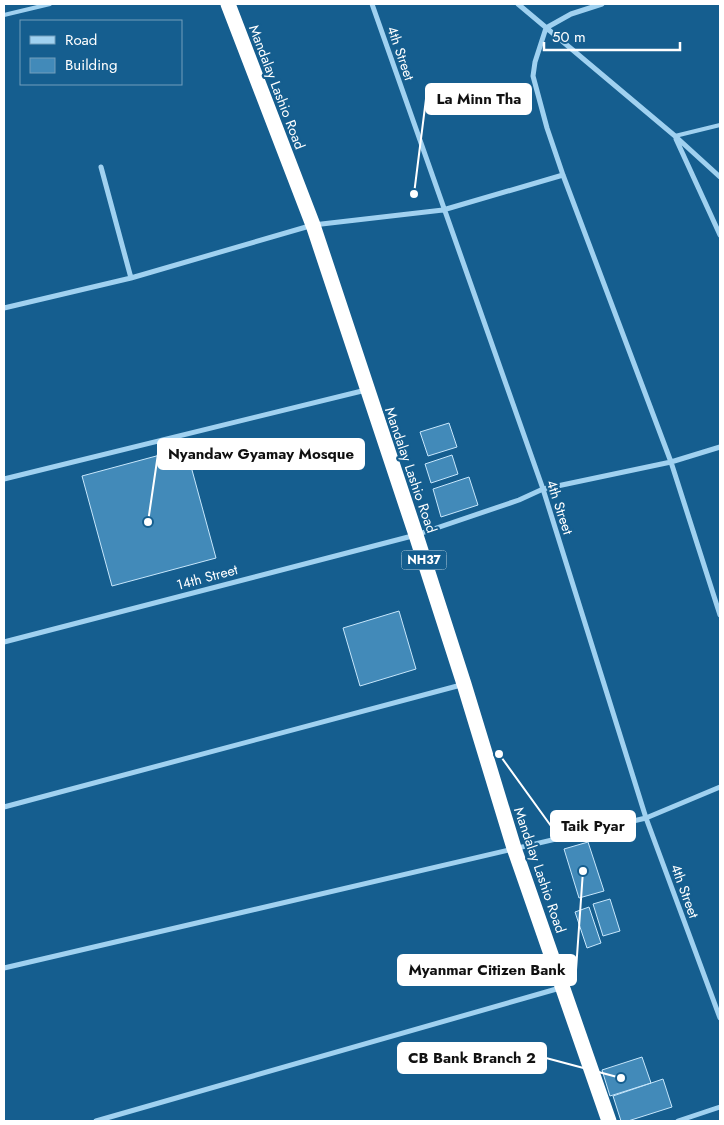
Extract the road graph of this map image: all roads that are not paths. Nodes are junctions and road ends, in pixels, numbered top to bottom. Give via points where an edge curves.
1 (50, 4) edge
2 (228, 4) edge
3 (372, 4) edge
4 (518, 4) edge
5 (602, 4) edge
6 (4, 16) edge
7 (546, 28) junction
8 (720, 125) edge
9 (675, 136) junction
10 (100, 168) dead end
11 (563, 175) junction
12 (720, 177) edge
13 (443, 210) junction
14 (313, 225) junction
15 (720, 235) edge
16 (131, 278) junction
17 (4, 308) edge
18 (367, 390) junction
19 (720, 447) edge
20 (671, 462) junction
21 (4, 479) edge
22 (543, 489) junction
23 (416, 535) junction
24 (720, 615) edge
25 (4, 642) edge
26 (464, 684) junction
27 (720, 787) edge
28 (4, 807) edge
29 (646, 818) junction
30 (514, 848) junction
31 (4, 968) edge
32 (563, 987) junction
33 (720, 1018) edge
34 (720, 1107) edge
35 (96, 1121) edge
36 (609, 1121) edge
37 (678, 1121) edge

1 - 6 lane
2 - 14 highway, Mandalay Lashio Road / NH37
3 - 13 street, 4th Street
4 - 7 street
5 - 7 street via 571,14
7 - 9 street
7 - 11 street via 534,76
8 - 9 lane
9 - 12 street
9 - 15 street
10 - 16 street
11 - 13 street
11 - 20 street
13 - 14 street
13 - 22 street, 4th Street
14 - 16 street
14 - 18 highway, Mandalay Lashio Road / NH37
16 - 17 street
18 - 21 street
18 - 23 highway, Mandalay Lashio Road / NH37
19 - 20 street, 14th Street
20 - 22 street, 14th Street
20 - 24 street
22 - 23 street, 14th Street
22 - 29 street, 4th Street
23 - 25 street, 14th Street
23 - 26 highway, Mandalay Lashio Road / NH37
26 - 28 street
26 - 30 highway, Mandalay Lashio Road / NH37
27 - 29 street
29 - 30 street
29 - 33 street, 4th Street
30 - 31 street
30 - 32 highway, Mandalay Lashio Road / NH37
32 - 35 street
32 - 36 highway, Mandalay Lashio Road / NH37
34 - 37 street

